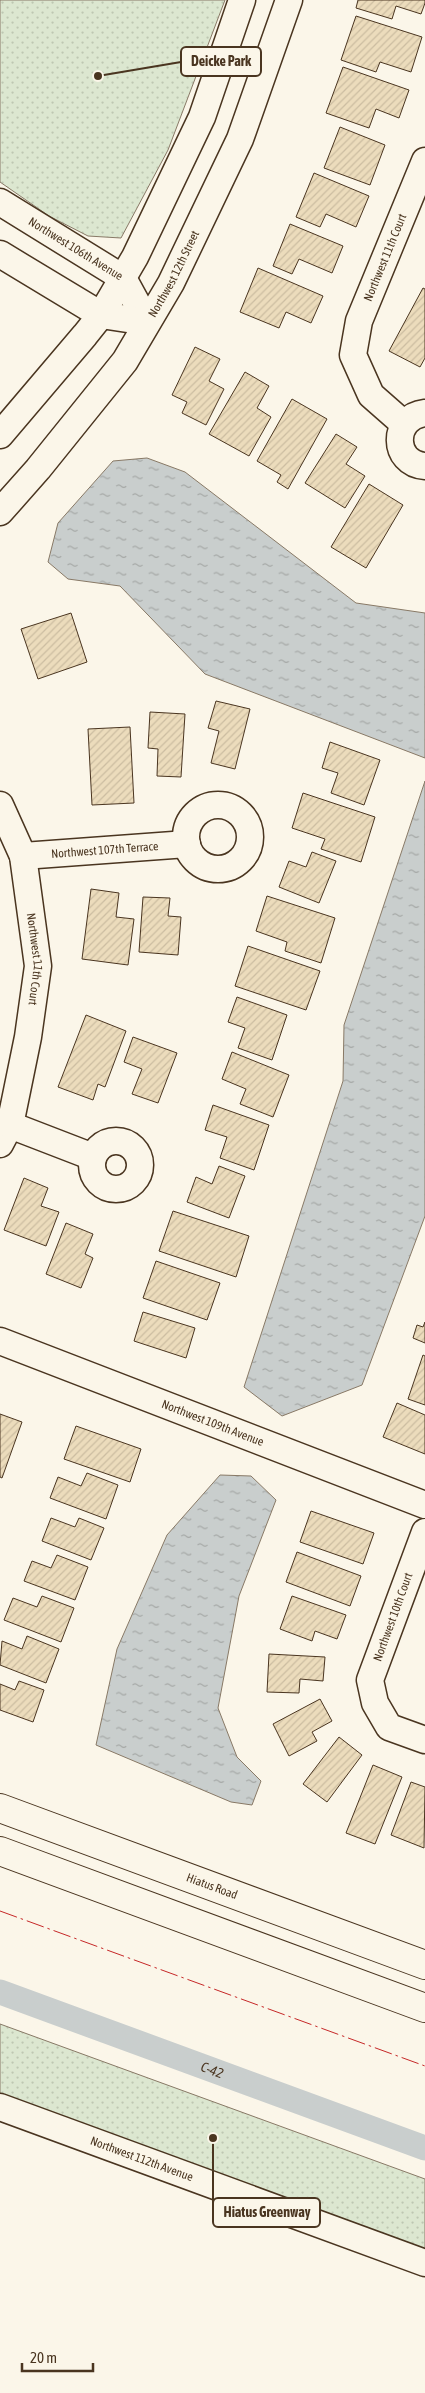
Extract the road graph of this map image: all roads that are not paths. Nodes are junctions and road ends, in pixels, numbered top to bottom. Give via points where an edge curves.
1 (242, 0) edge
2 (289, 0) edge
3 (425, 160) edge
4 (0, 202) edge
5 (0, 254) edge
6 (122, 278) junction
7 (101, 315) junction
8 (147, 322) junction
9 (415, 418) edge
10 (0, 434) edge
11 (425, 466) edge
12 (0, 512) edge
13 (0, 805) edge
14 (187, 844) dead end
15 (23, 856) junction
16 (5, 1135) edge
17 (93, 1156) dead end
18 (0, 1341) edge
19 (425, 1505) edge
20 (425, 1532) edge
21 (425, 1740) edge
22 (0, 1808) edge
23 (0, 1851) edge
24 (425, 1965) edge
25 (425, 2008) edge
26 (0, 2107) edge
27 (425, 2263) edge

1 - 6 street via 202,116
2 - 8 street, Northwest 12th Street via 240,139 171,283
3 - 9 street, Northwest 11th Court via 359,321 353,355 371,395
4 - 6 street, Northwest 106th Avenue
5 - 7 street
6 - 7 street
6 - 8 street, Northwest 106th Avenue
7 - 8 street
7 - 10 street
8 - 12 street, Northwest 12th Street via 125,360
9 - 11 street via 399,441 413,463
13 - 15 street, Northwest 11th Court
14 - 15 street, Northwest 107th Terrace
15 - 16 street, Northwest 11th Court via 38,966 28,1037
16 - 17 street
18 - 19 street, Northwest 109th Avenue
20 - 21 street, Northwest 10th Court via 370,1680 375,1703 389,1727
22 - 24 main road, Hiatus Road
23 - 25 main road
26 - 27 street, Northwest 112th Avenue

